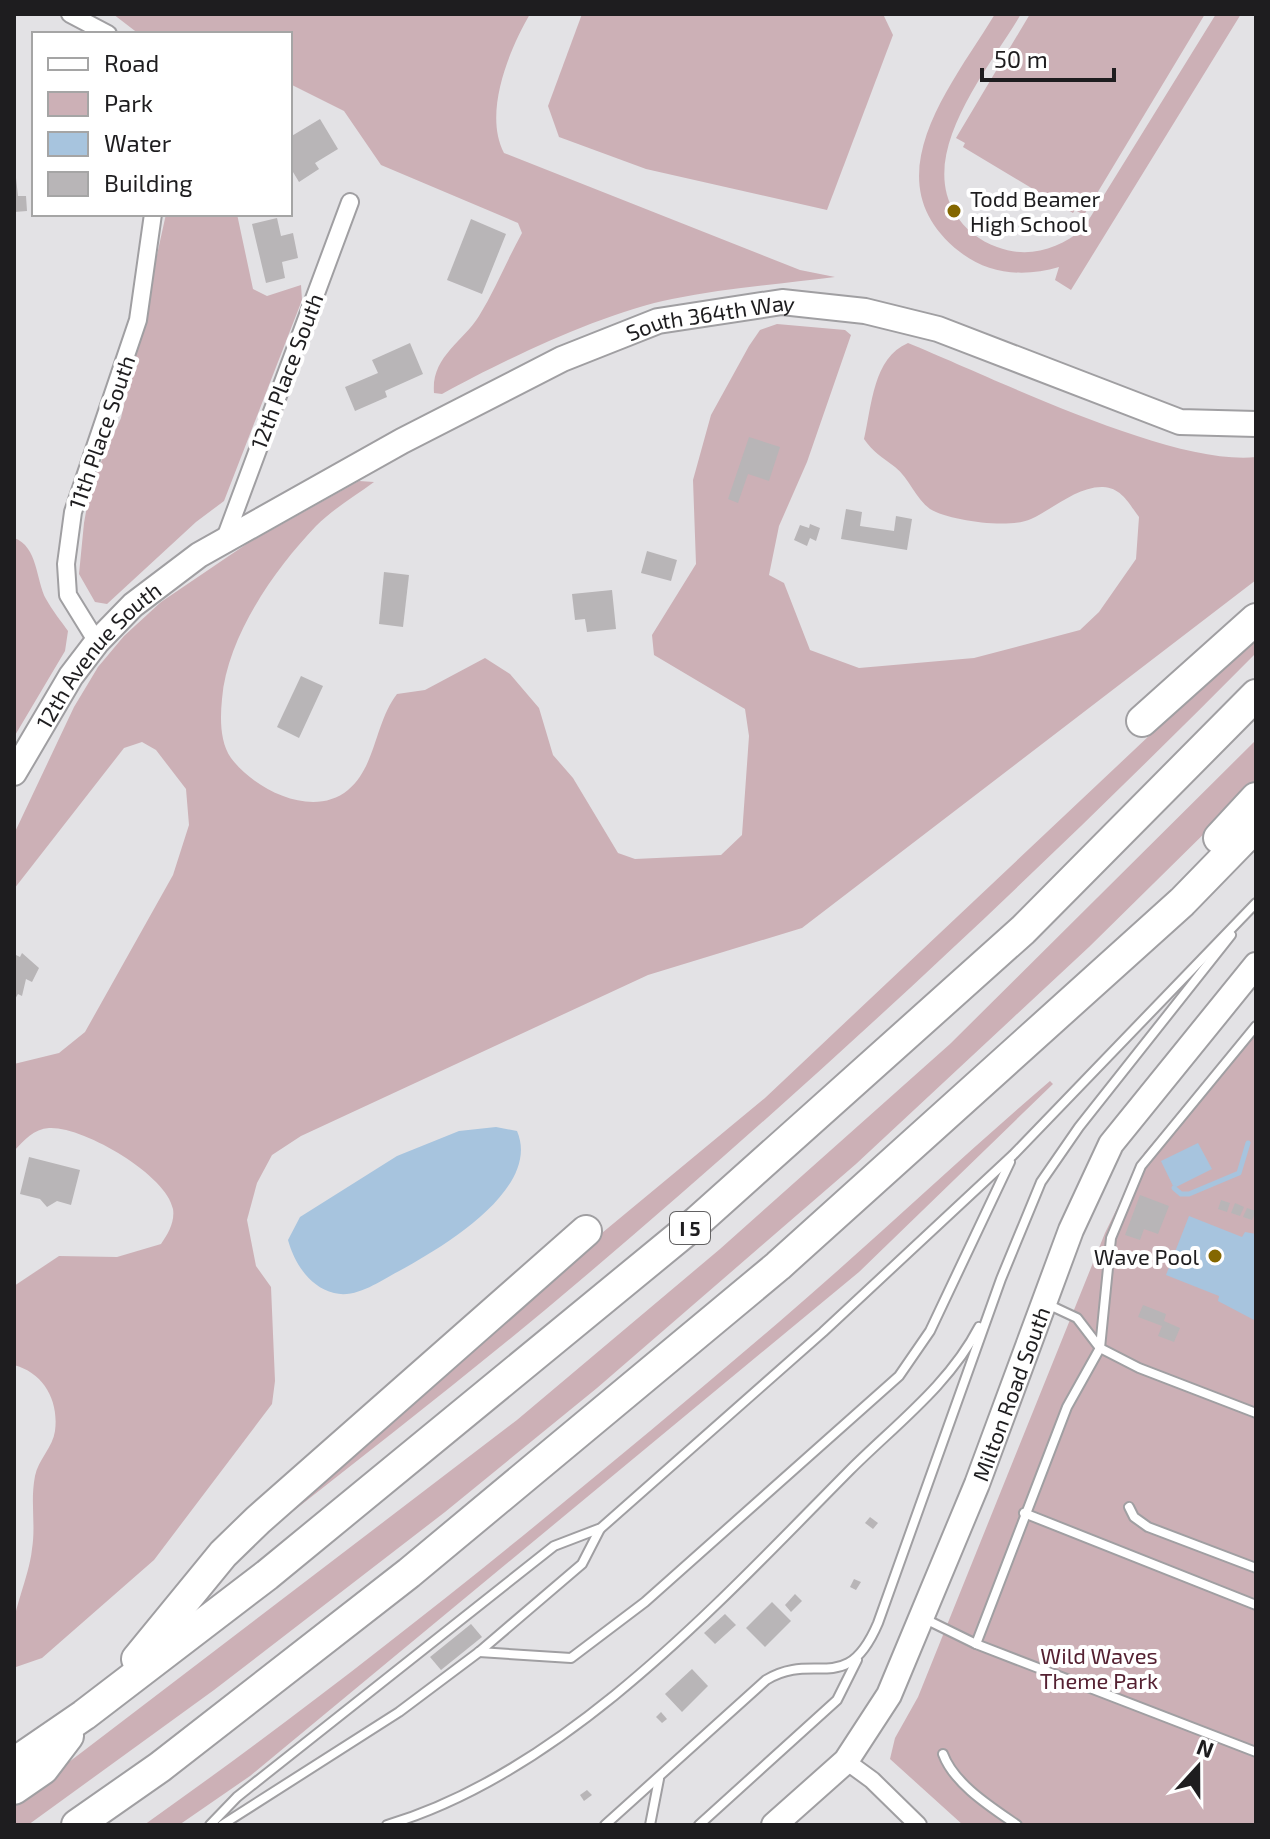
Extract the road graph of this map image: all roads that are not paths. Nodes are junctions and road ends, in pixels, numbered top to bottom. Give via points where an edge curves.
1 (70, 14) edge
2 (104, 32) edge
3 (350, 202) dead end
4 (153, 216) edge
5 (1256, 424) edge
6 (224, 541) junction
7 (199, 555) joint
8 (1256, 619) edge
9 (97, 642) junction
10 (1256, 695) edge
11 (1142, 721) dead end
12 (14, 773) edge
13 (1256, 798) edge
14 (1256, 826) edge
15 (1195, 889) junction
16 (1256, 903) edge
17 (1256, 965) edge
18 (1256, 1026) edge
19 (1013, 1155) junction
20 (586, 1231) dead end
21 (1001, 1279) junction
22 (1044, 1303) junction
23 (1100, 1348) junction
24 (1256, 1413) edge
25 (1129, 1507) dead end
26 (1024, 1513) junction
27 (601, 1528) junction
28 (1256, 1568) edge
29 (1256, 1605) edge
30 (922, 1618) junction
31 (976, 1644) junction
32 (479, 1652) junction
33 (859, 1656) junction
34 (107, 1695) junction
35 (84, 1715) junction
36 (1256, 1752) edge
37 (943, 1754) dead end
38 (846, 1761) junction
39 (14, 1763) edge
40 (659, 1778) junction
41 (14, 1789) edge
42 (77, 1825) edge
43 (210, 1825) edge
44 (222, 1825) edge
45 (387, 1825) edge
46 (605, 1825) edge
47 (650, 1825) edge
48 (699, 1825) edge
49 (774, 1825) edge
50 (918, 1825) edge
51 (1017, 1825) edge

1 - 2 street
3 - 6 street, 12th Place South
4 - 9 street, 11th Place South via 138,320 80,487 69,538 68,595
5 - 6 street, South 364th Way via 1180,422 926,325 855,309 782,302 658,321 562,359
6 - 7 street, South 364th Way
7 - 9 street, 12th Avenue South via 133,605
8 - 11 highway
9 - 12 street, 12th Avenue South via 58,696
10 - 34 highway, I 5 via 1023,930 698,1221 267,1575
13 - 15 highway via 1212,845
14 - 15 highway
15 - 42 highway via 778,1266 409,1573
16 - 19 lane
16 - 21 lane via 1061,1152 1036,1193
17 - 22 street, Milton Road South via 1111,1144
18 - 23 lane via 1141,1166 1111,1238
19 - 27 lane
19 - 32 lane via 930,1331 899,1376 645,1602 571,1658
20 - 34 highway via 232,1546
21 - 33 lane via 878,1623
21 - 45 lane via 974,1336 902,1424 605,1703 503,1774
22 - 23 lane via 1077,1318
22 - 30 street, Milton Road South
23 - 24 lane
23 - 26 lane via 1071,1397
25 - 28 lane via 1148,1527
26 - 29 lane
26 - 31 lane
27 - 32 lane via 582,1564
27 - 43 lane via 554,1546 237,1797
30 - 31 lane
30 - 38 street, Milton Road South via 889,1695
31 - 36 lane
32 - 44 lane via 399,1712
33 - 40 lane via 839,1668 787,1671 766,1680
33 - 48 lane via 837,1700
34 - 35 highway, I 5
35 - 39 highway, I 5
35 - 41 highway, I 5 via 43,1769
37 - 51 lane via 952,1770
38 - 49 street, Milton Road South
38 - 50 street
40 - 46 lane
40 - 47 lane

